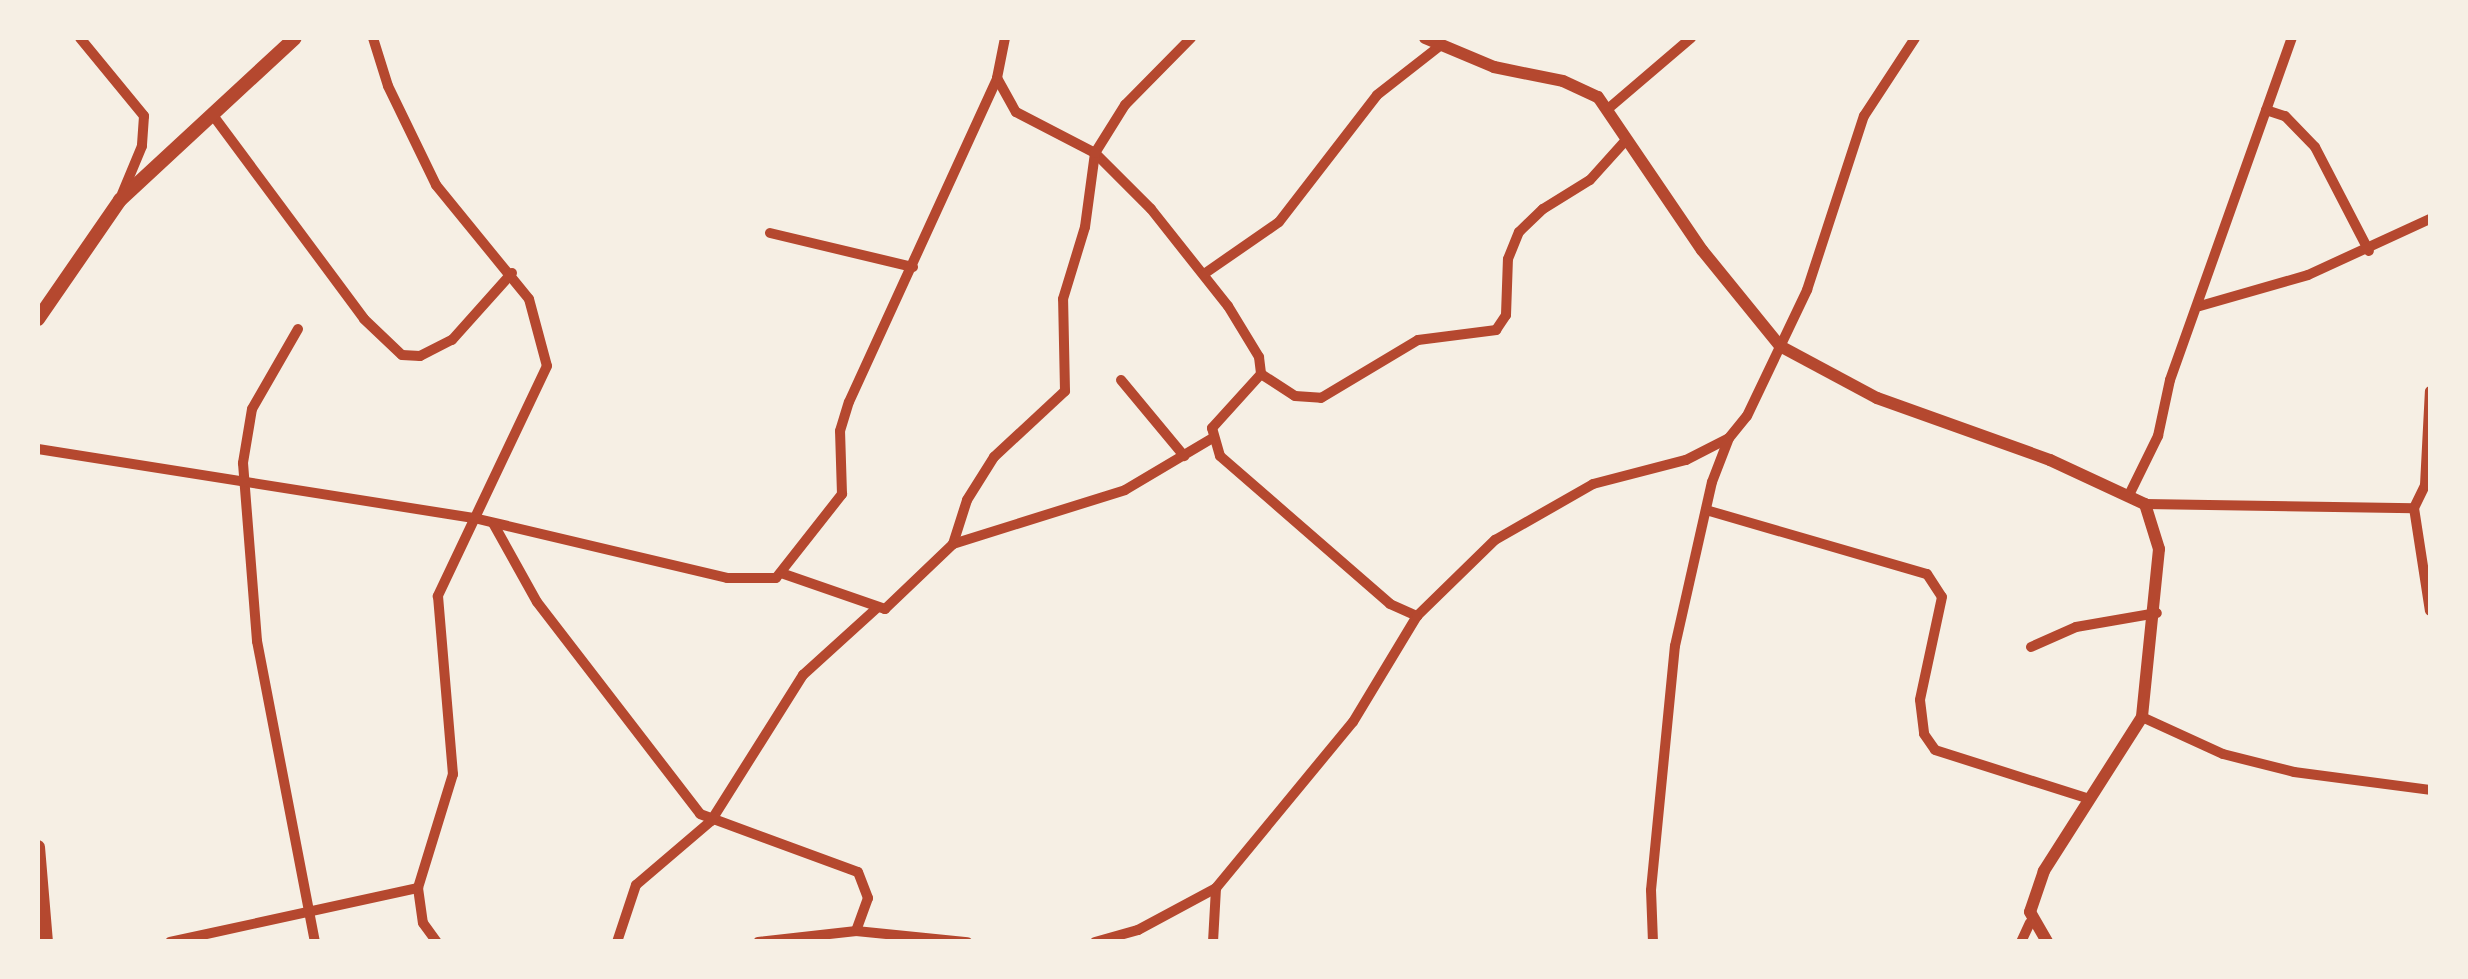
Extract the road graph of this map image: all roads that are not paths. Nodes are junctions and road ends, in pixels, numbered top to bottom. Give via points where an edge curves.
1 (80, 38) edge
2 (295, 38) edge
3 (373, 38) edge
4 (1004, 38) edge
5 (1191, 38) edge
6 (1425, 38) edge
7 (1691, 38) edge
8 (1914, 38) edge
9 (2292, 38) edge
10 (1440, 45) junction
11 (997, 78) junction
12 (1608, 108) junction
13 (2266, 110) junction
14 (212, 114) junction
15 (1626, 140) junction
16 (1095, 154) junction
17 (120, 200) junction
18 (2430, 220) edge
19 (770, 232) dead end
20 (2369, 250) junction
21 (914, 266) junction
22 (512, 273) junction
23 (1204, 274) junction
24 (2200, 306) junction
25 (38, 320) edge
26 (298, 330) dead end
27 (1780, 346) junction
28 (1261, 374) junction
29 (1121, 380) dead end
30 (2430, 391) edge
31 (1729, 438) junction
32 (1210, 440) junction
33 (38, 449) edge
34 (1184, 456) junction
35 (244, 484) junction
36 (2130, 494) junction
37 (2145, 504) junction
38 (2414, 508) junction
39 (1706, 510) junction
40 (474, 518) junction
41 (493, 522) junction
42 (953, 544) junction
43 (784, 574) junction
44 (878, 607) junction
45 (2430, 611) edge
46 (2157, 613) junction
47 (1417, 616) junction
48 (2031, 648) dead end
49 (2142, 717) junction
50 (2430, 790) edge
51 (2086, 798) junction
52 (700, 814) junction
53 (711, 822) junction
54 (691, 834) junction
55 (38, 848) edge
56 (418, 888) junction
57 (1216, 888) junction
58 (310, 912) junction
59 (2030, 922) junction
60 (856, 931) junction
61 (219, 938) edge
62 (776, 940) edge
63 (46, 942) edge
64 (170, 942) edge
65 (315, 942) edge
66 (437, 942) edge
67 (617, 942) edge
68 (758, 942) edge
69 (968, 942) edge
70 (1096, 942) edge
71 (1213, 942) edge
72 (1653, 942) edge
73 (2020, 942) edge
74 (2047, 942) edge

1 - 17 street via 144,116 142,146
2 - 14 main road
3 - 22 street via 388,86 436,185
4 - 11 street
5 - 16 street via 1126,105
6 - 10 street
7 - 12 street
8 - 27 street via 1864,116 1807,290
9 - 13 street
10 - 12 street via 1514,73 1584,88
10 - 23 street via 1377,95 1278,222
11 - 16 street via 1004,98 1033,126
11 - 21 street
12 - 15 street
13 - 20 street via 2285,116 2315,146
13 - 24 street
14 - 17 main road
14 - 22 street via 364,319 402,355 420,356 452,340
15 - 27 street
15 - 28 street via 1590,180 1543,208 1519,232 1508,259 1506,315 1496,330 1418,340 1321,398 1295,396
16 - 23 street
16 - 42 street via 1063,299 1065,390 994,457 967,500
17 - 25 main road
18 - 20 street
19 - 21 street
20 - 24 street
21 - 43 street via 840,431 842,494
22 - 40 street via 538,319 547,366
23 - 28 street via 1259,356
24 - 36 street via 2170,380 2158,436
26 - 35 street via 252,409
27 - 31 street via 1747,416
27 - 36 street via 1877,398
28 - 32 street via 1224,408
29 - 34 street
30 - 38 street via 2425,484
31 - 39 street
31 - 47 street via 1686,460 1594,484 1538,512 1496,540
32 - 34 street
32 - 47 street via 1249,488 1390,604
33 - 35 street
34 - 42 street via 1084,507
35 - 40 street
35 - 58 street via 256,641
36 - 37 street
37 - 38 street
37 - 46 street via 2160,549
38 - 45 street
39 - 51 street via 1927,574 1942,596 1920,700 1924,734 1935,750
39 - 72 street via 1675,646 1651,890
40 - 41 street
40 - 56 street via 436,610 453,774
41 - 43 street via 727,578 753,582
41 - 52 street via 537,602
42 - 44 street via 894,605
43 - 44 street
44 - 53 street via 802,674
46 - 48 street via 2076,628
46 - 49 street
47 - 57 street via 1353,722
49 - 50 street via 2258,763
49 - 51 street
51 - 59 street via 2044,872
52 - 53 street
52 - 54 street
53 - 54 street
53 - 60 street via 858,872 868,898
54 - 67 street via 665,867 636,885
55 - 63 main road
56 - 58 street
56 - 66 street via 423,923
57 - 70 street via 1138,930
57 - 71 street
58 - 61 street
58 - 65 street
59 - 73 street
59 - 74 street
60 - 62 street
60 - 69 street
61 - 64 street
62 - 68 street

